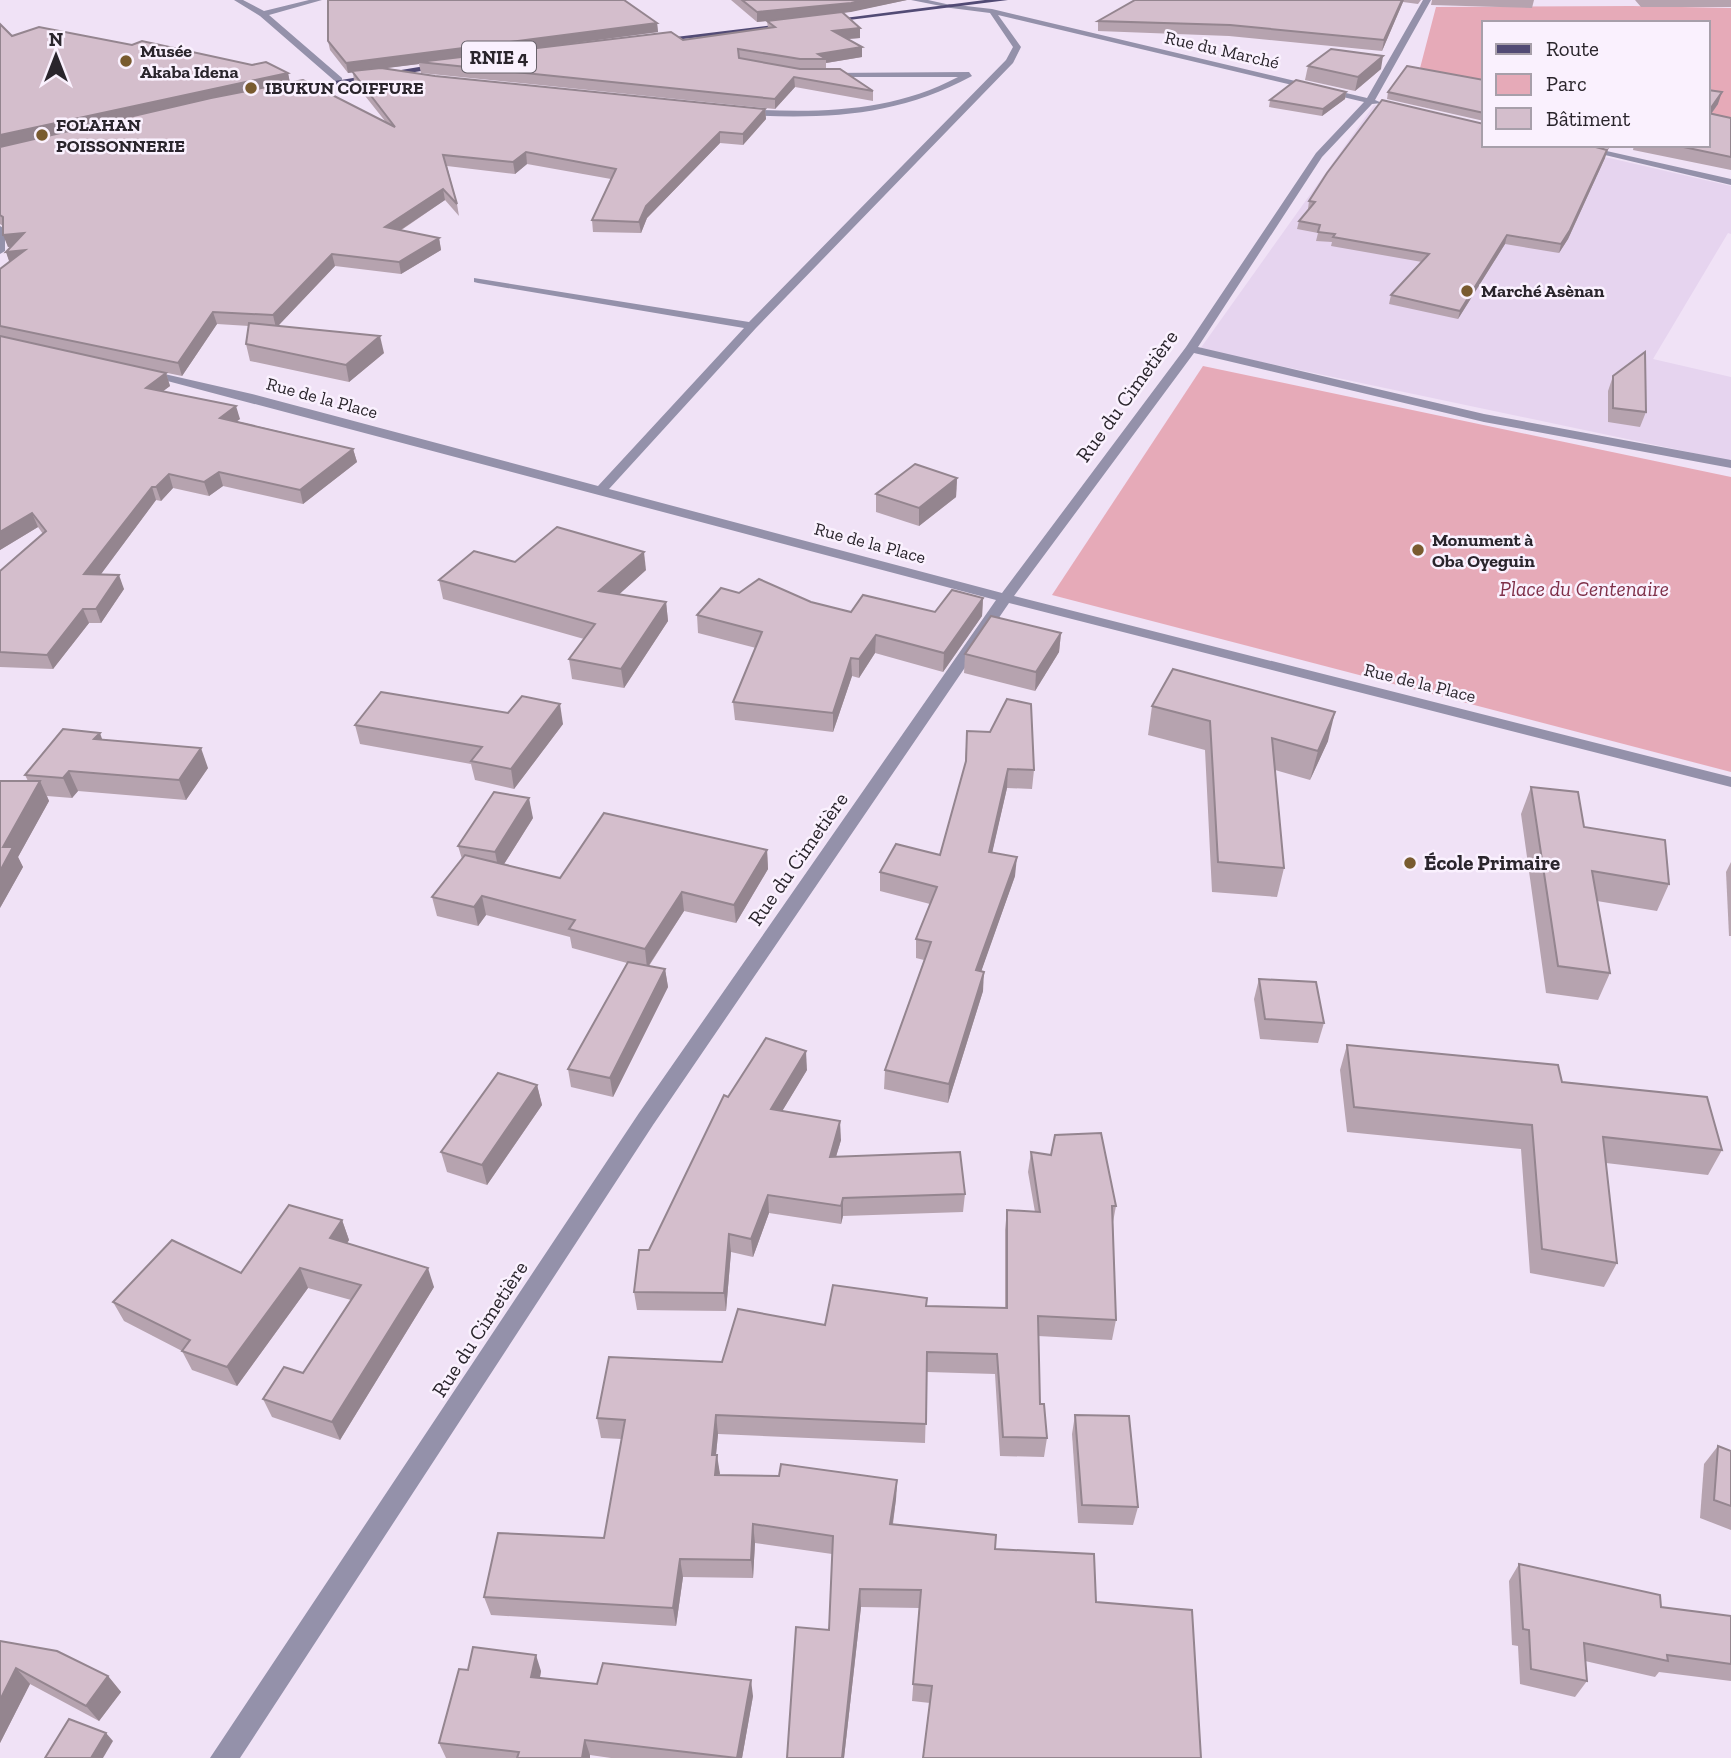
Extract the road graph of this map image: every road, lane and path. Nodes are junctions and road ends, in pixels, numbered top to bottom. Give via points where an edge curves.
1 (238, 0) edge
2 (318, 0) edge
3 (915, 0) edge
4 (1003, 0) edge
5 (1427, 0) edge
6 (294, 3) edge
7 (951, 6) junction
8 (992, 11) junction
9 (263, 14) junction
10 (816, 22) edge
11 (803, 23) edge
12 (641, 41) edge
13 (457, 63) edge
14 (1000, 72) junction
15 (381, 73) junction
16 (969, 74) junction
17 (813, 75) edge
18 (435, 79) edge
19 (339, 80) junction
20 (286, 90) edge
21 (1377, 103) junction
22 (730, 111) edge
23 (1576, 147) edge
24 (1731, 182) edge
25 (0, 229) edge
26 (0, 251) edge
27 (478, 279) dead end
28 (752, 326) junction
29 (1191, 349) junction
30 (134, 370) edge
31 (1731, 464) edge
32 (599, 492) junction
33 (1006, 598) junction
34 (1731, 782) edge
35 (224, 1758) edge

1 - 9 street
2 - 6 street
3 - 7 street, Rue du Marché
4 - 7 main road
5 - 21 street, Rue du Cimetière
6 - 9 street
7 - 8 street, Rue du Marché
7 - 10 main road
8 - 14 street via 1017,47
8 - 21 street, Rue du Marché
9 - 19 street
11 - 12 main road
13 - 15 main road, RNIE 4
14 - 16 street
14 - 28 street
15 - 18 street
15 - 19 main road, RNIE 4
16 - 17 street
16 - 22 street via 929,96 891,106 826,115
19 - 20 main road, RNIE 4
21 - 29 street, Rue du Cimetière via 1319,155
23 - 24 street
25 - 26 street
27 - 28 street
28 - 32 street
29 - 31 street via 1484,418
29 - 33 street, Rue du Cimetière
30 - 32 street, Rue de la Place
32 - 33 street, Rue de la Place
33 - 34 street, Rue de la Place
33 - 35 street, Rue du Cimetière via 646,1119

